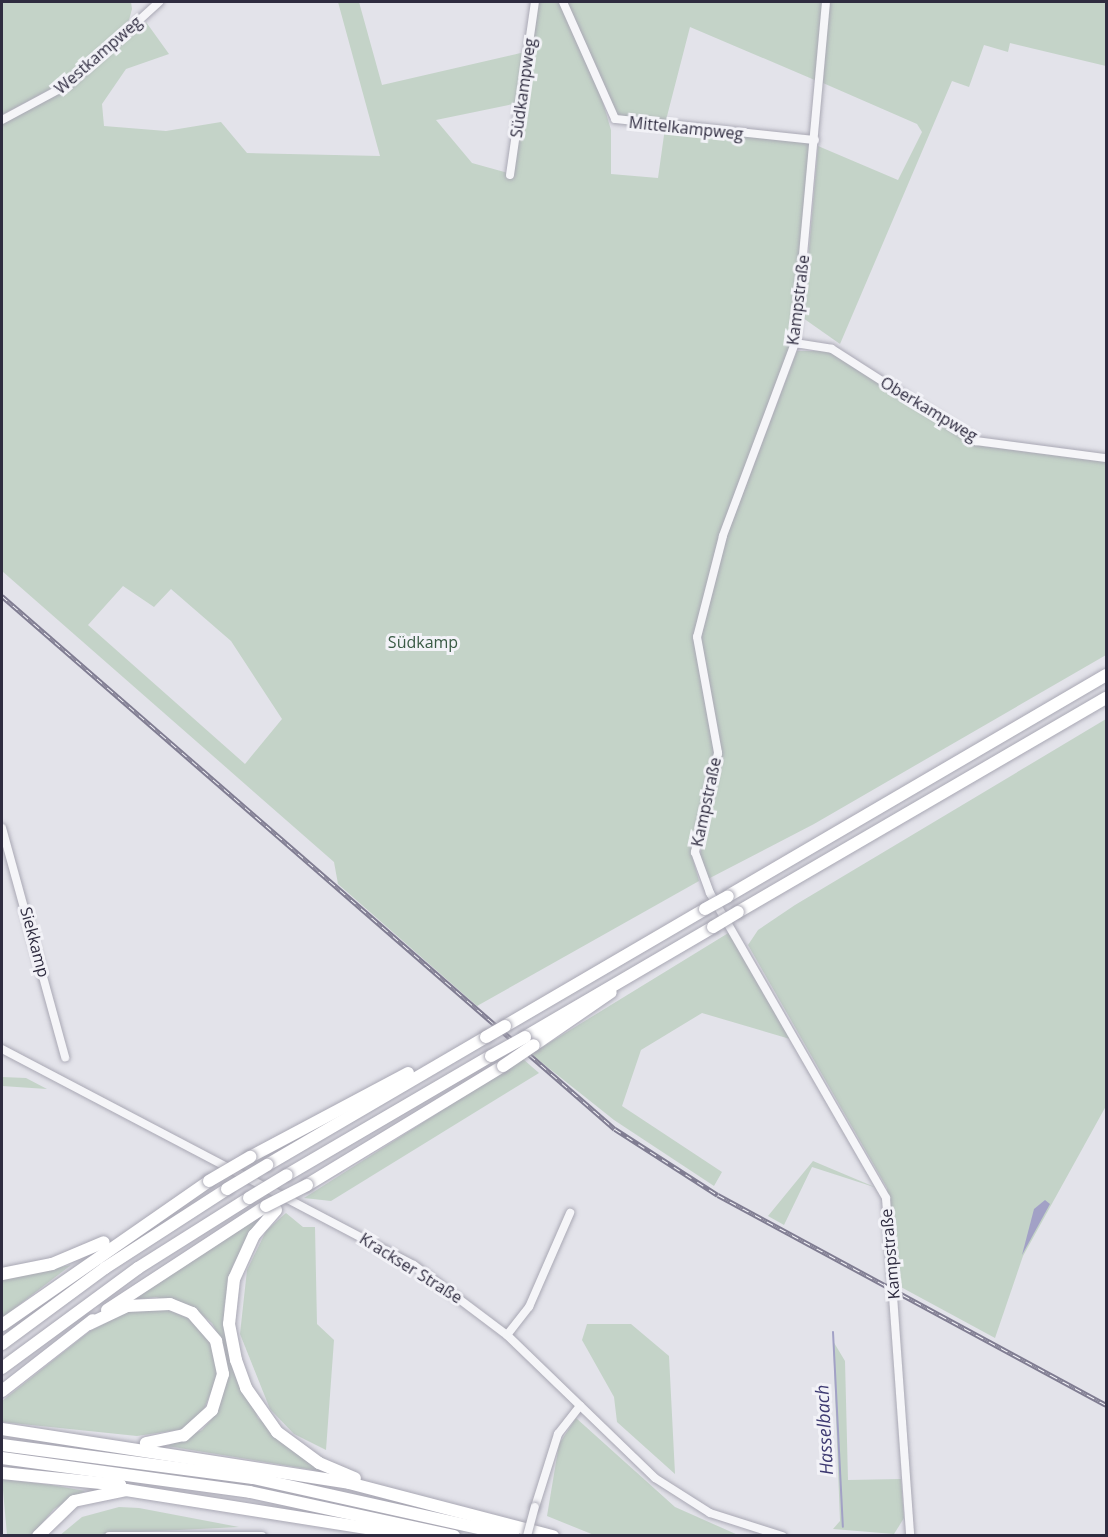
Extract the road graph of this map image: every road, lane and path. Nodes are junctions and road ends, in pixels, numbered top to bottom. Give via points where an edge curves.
1 (159, 2) edge
2 (535, 2) edge
3 (563, 2) edge
4 (826, 2) edge
5 (2, 120) edge
6 (815, 140) junction
7 (510, 175) dead end
8 (795, 343) junction
9 (1107, 458) edge
10 (1107, 675) edge
11 (1107, 698) edge
12 (2, 828) edge
13 (529, 1041) junction
14 (2, 1049) edge
15 (65, 1057) dead end
16 (435, 1066) junction
17 (177, 1200) junction
18 (271, 1208) junction
19 (570, 1214) dead end
20 (2, 1274) edge
21 (89, 1324) junction
22 (2, 1325) edge
23 (507, 1335) junction
24 (2, 1344) edge
25 (2, 1368) edge
26 (2, 1391) edge
27 (580, 1406) junction
28 (2, 1429) edge
29 (107, 1441) junction
30 (2, 1444) edge
31 (2, 1458) edge
32 (2, 1473) edge
33 (155, 1492) junction
34 (416, 1498) junction
35 (114, 1534) edge
36 (38, 1536) edge
37 (262, 1536) edge
38 (415, 1536) edge
39 (454, 1536) edge
40 (514, 1536) edge
41 (527, 1536) edge
42 (553, 1536) edge
43 (782, 1536) edge
44 (910, 1536) edge

1 - 5 street, Westkampweg via 69,84
2 - 7 street, Südkampweg
3 - 6 street, Mittelkampweg via 615,119
4 - 6 street, Kampstraße
6 - 8 street, Kampstraße
8 - 9 street, Oberkampweg via 832,350 976,441
8 - 44 street, Kampstraße via 723,536 697,637 718,753 695,852 710,893 886,1198
10 - 16 highway, bridge
11 - 13 highway, bridge via 622,980
12 - 15 street, Siekkamp
13 - 18 highway, bridge via 503,1066
13 - 25 highway, bridge via 491,1056 249,1198 138,1268
14 - 23 street, Krackser Straße via 364,1236 453,1292
16 - 17 highway, bridge via 417,1068
16 - 24 highway, bridge via 227,1189 105,1268
17 - 20 highway via 81,1253
17 - 22 highway
18 - 21 highway
18 - 34 highway via 243,1253 231,1294 230,1337 246,1388 262,1415 295,1448 344,1474
19 - 23 street via 529,1307
21 - 26 highway
21 - 29 highway via 143,1303 182,1308 212,1333 223,1364 218,1399 195,1428 155,1442
23 - 27 street, Krackser Straße
27 - 41 street, bridge via 558,1434
27 - 43 street, Krackser Straße via 672,1490 730,1521
28 - 29 highway
29 - 34 highway
30 - 40 highway via 253,1478
31 - 39 highway via 250,1492
32 - 33 highway
33 - 36 highway via 113,1490 86,1497 54,1516
33 - 38 highway
34 - 42 highway
35 - 37 street

